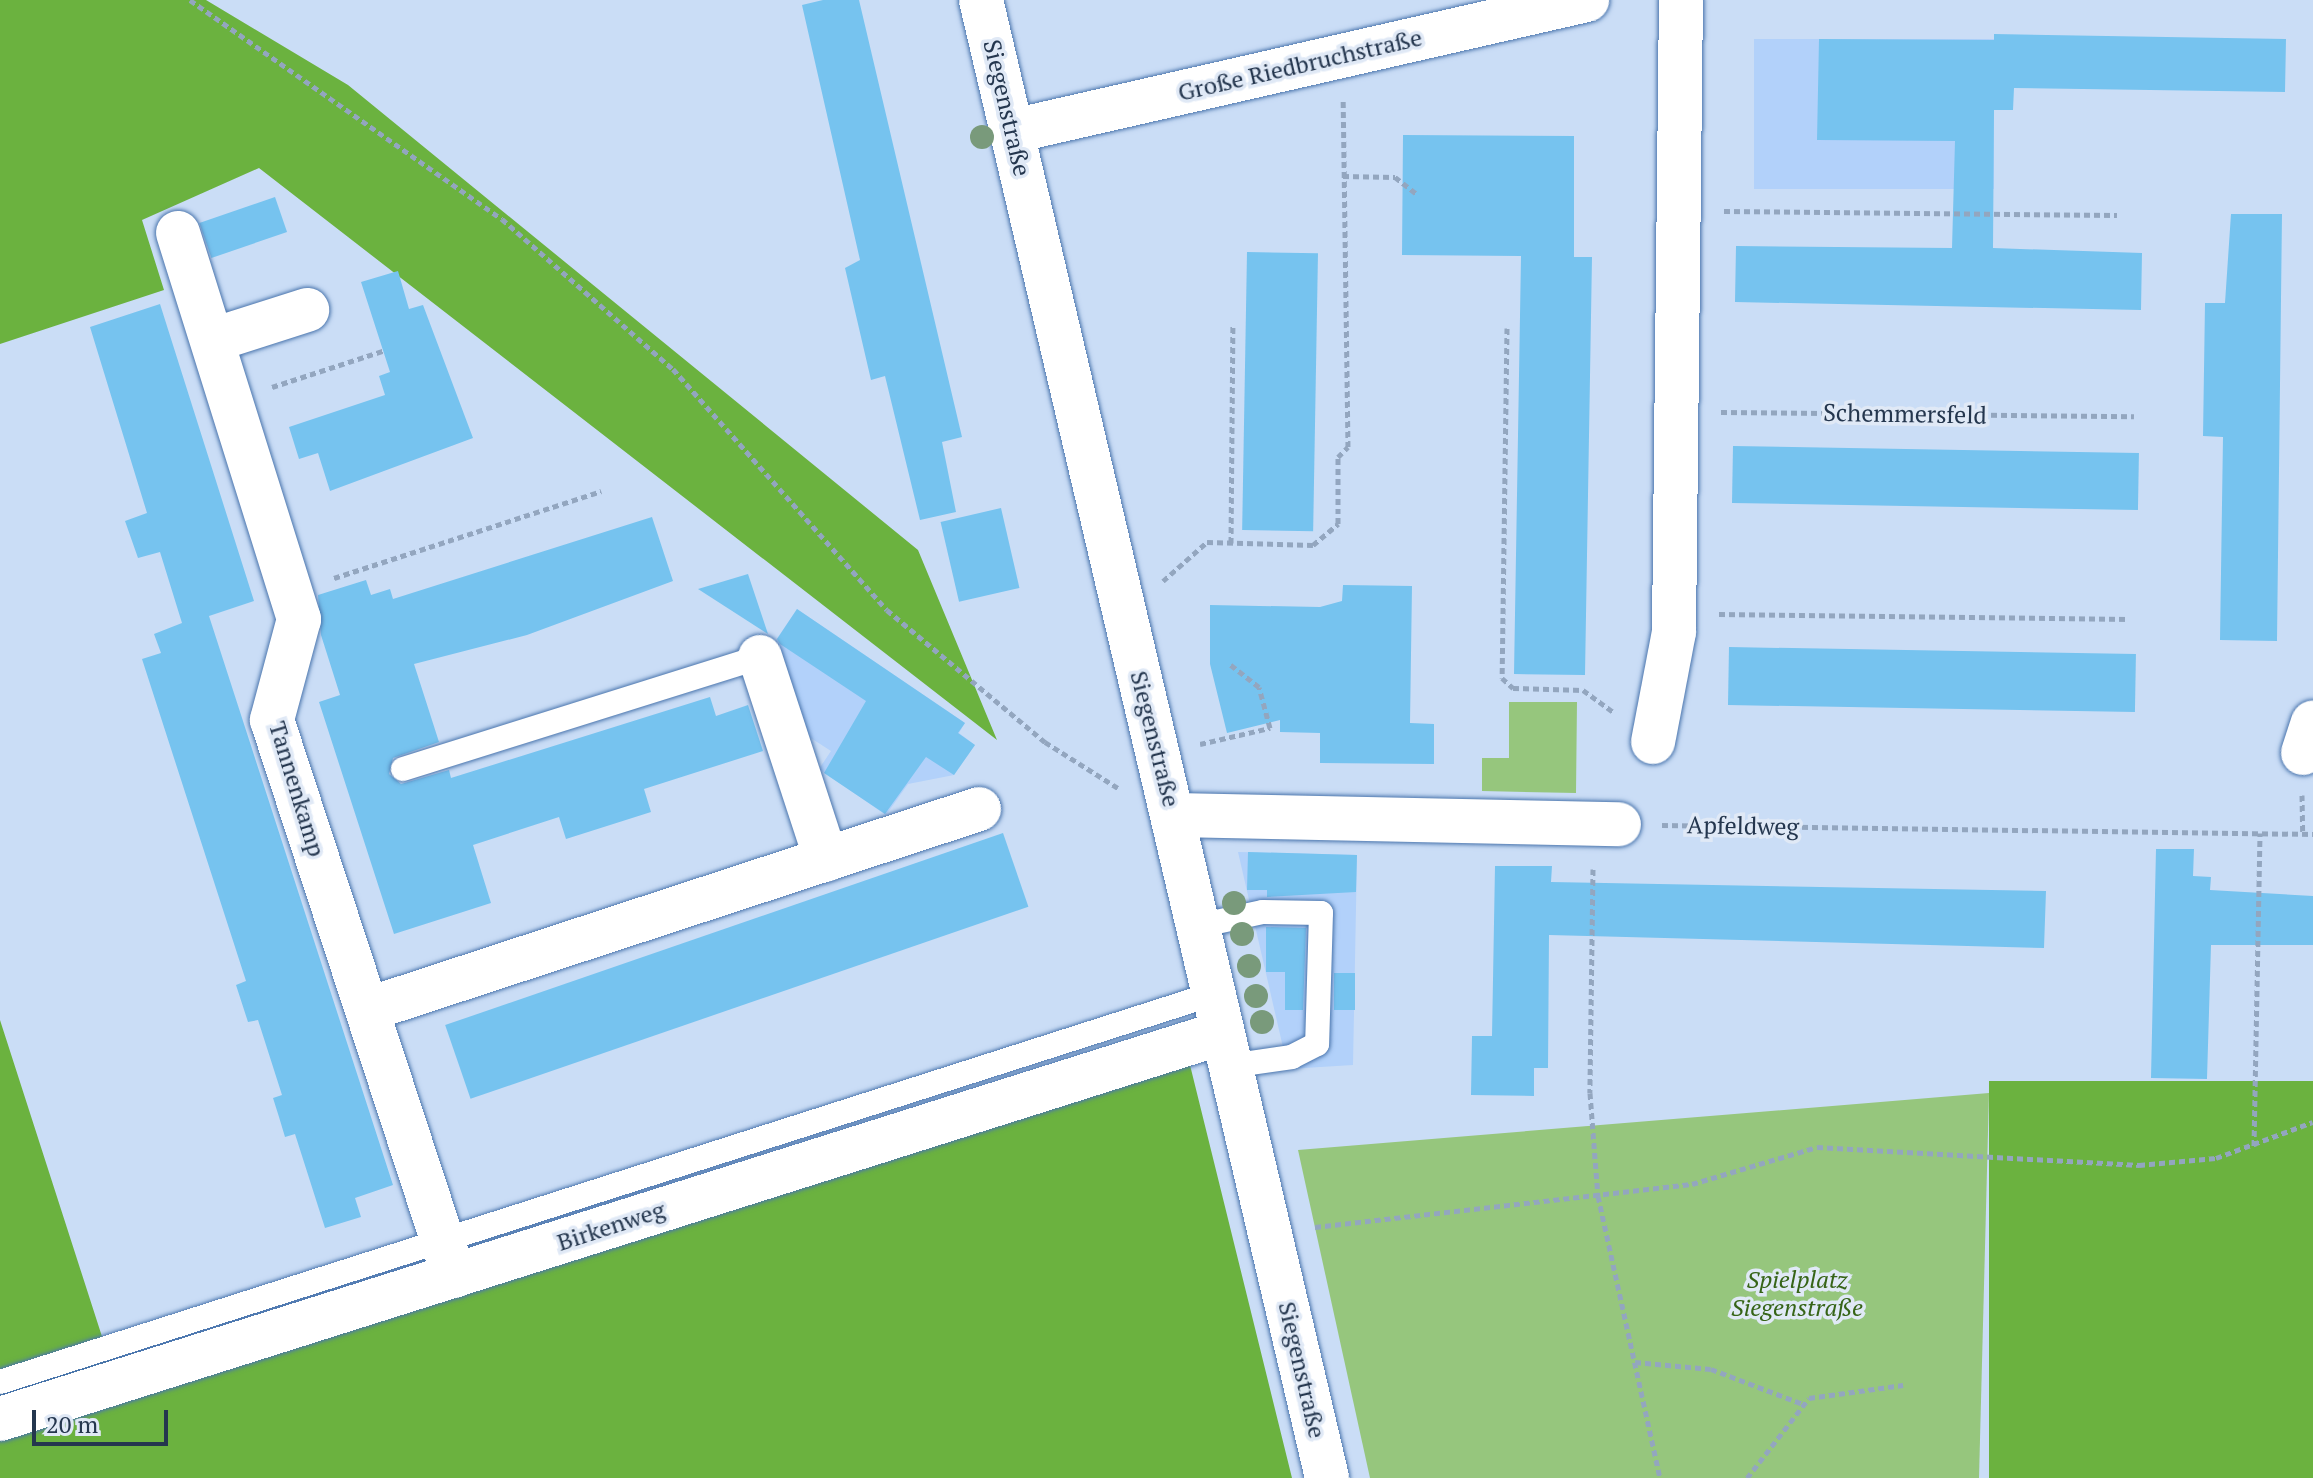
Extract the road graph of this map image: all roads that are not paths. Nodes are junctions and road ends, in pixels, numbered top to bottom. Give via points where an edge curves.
1 (981, 0) edge
2 (1587, 0) edge
3 (1681, 0) edge
4 (1013, 131) junction
5 (178, 233) dead end
6 (307, 310) dead end
7 (213, 340) junction
8 (760, 657) joint
9 (1653, 742) road end
10 (403, 769) dead end
11 (979, 809) dead end
12 (1174, 815) junction
13 (1606, 824) road end
14 (826, 859) junction
15 (1198, 926) junction
16 (369, 1009) junction
17 (1221, 1031) junction
18 (449, 1258) junction
19 (0, 1382) edge
20 (0, 1419) edge
21 (1327, 1478) edge

1 - 4 street, Siegenstraße
2 - 4 street, Große Riedbruchstraße
3 - 9 street via 1674,614
4 - 12 street, Siegenstraße
5 - 7 street, Tannenkamp
6 - 7 street
7 - 16 street, Tannenkamp via 299,619 272,720
8 - 10 lane
8 - 14 street
11 - 14 street
12 - 13 street
12 - 15 street, Siegenstraße
14 - 16 street
15 - 17 street, Siegenstraße
15 - 17 lane via 1263,912 1321,913 1317,1044 1292,1057
16 - 18 street, Tannenkamp
17 - 18 street, Birkenweg
17 - 21 street, Siegenstraße
18 - 19 lane
18 - 20 street, Birkenweg

